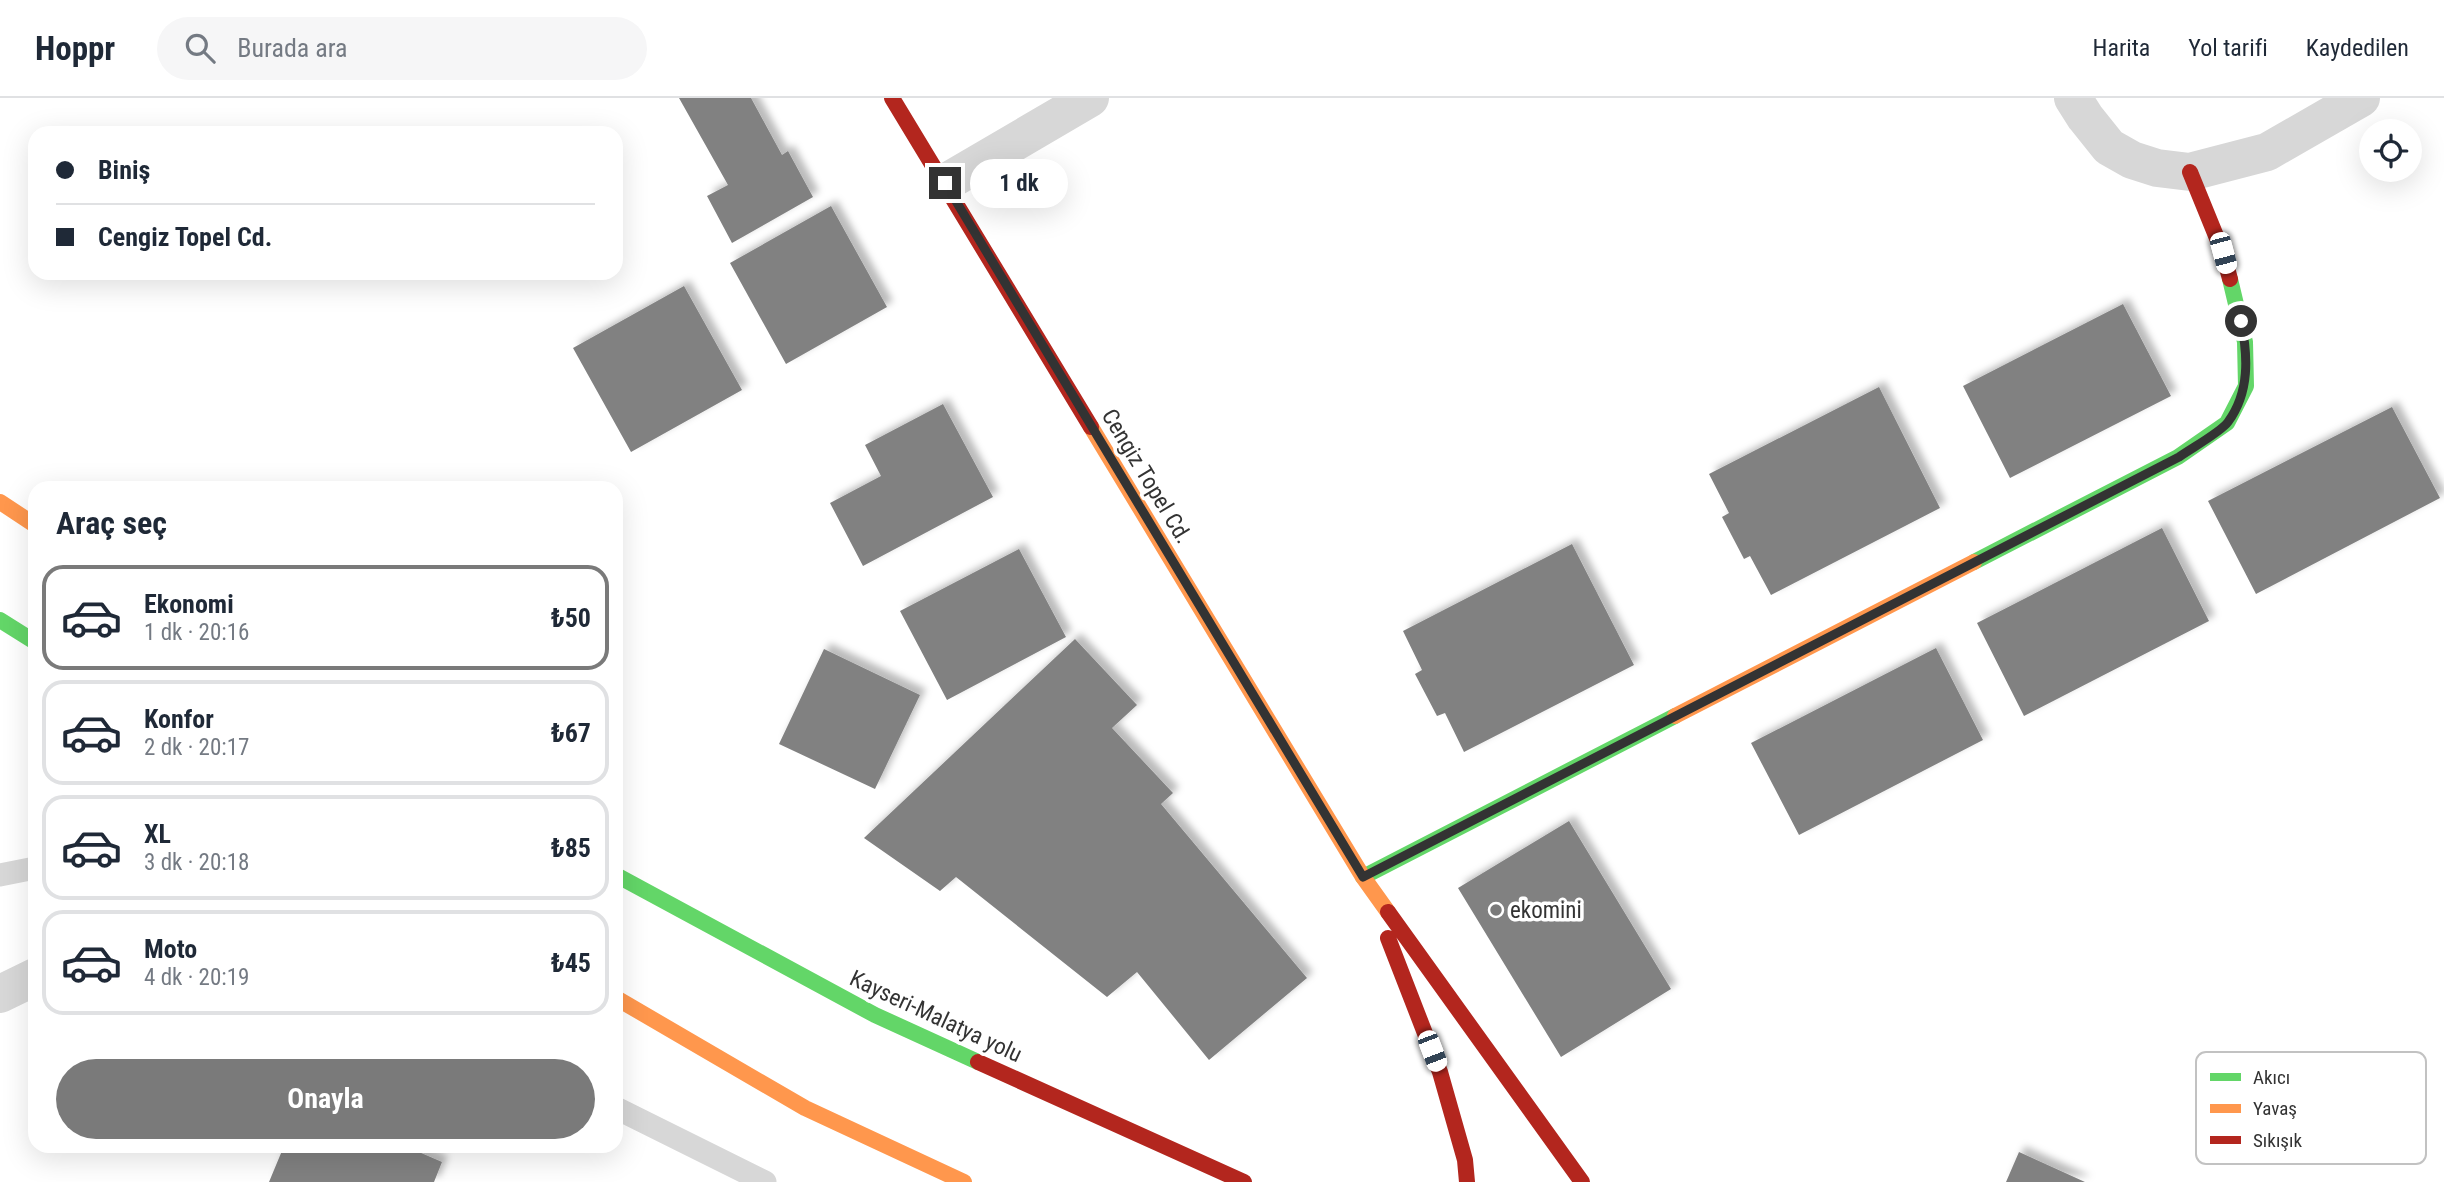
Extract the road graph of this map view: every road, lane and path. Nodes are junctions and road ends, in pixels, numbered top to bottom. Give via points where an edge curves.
1 (892, 98) edge
2 (1090, 98) edge
3 (2073, 98) edge
4 (2361, 98) edge
5 (2190, 172) junction
6 (945, 183) junction
7 (0, 502) edge
8 (28, 520) edge
9 (0, 620) edge
10 (28, 638) edge
11 (28, 869) edge
12 (0, 875) edge
13 (1363, 877) junction
14 (623, 879) edge
15 (28, 980) edge
16 (0, 994) edge
17 (623, 1002) edge
18 (623, 1111) edge
19 (765, 1182) edge
20 (964, 1182) edge
21 (1244, 1182) edge
22 (1467, 1182) edge
23 (1582, 1182) edge

1 - 6 main road, Cengiz Topel Cd.
2 - 6 street
3 - 5 street via 2109,147 2157,168
4 - 5 street via 2267,152
5 - 13 main road via 2223,253 2245,342 2246,386 2227,423 2179,457
6 - 13 main road, Cengiz Topel Cd.
7 - 8 main road
9 - 10 main road
11 - 12 lane
13 - 22 main road via 1440,1072
13 - 23 main road
14 - 21 main road, Kayseri-Malatya yolu via 875,1015
15 - 16 street
17 - 20 main road via 805,1108
18 - 19 lane

